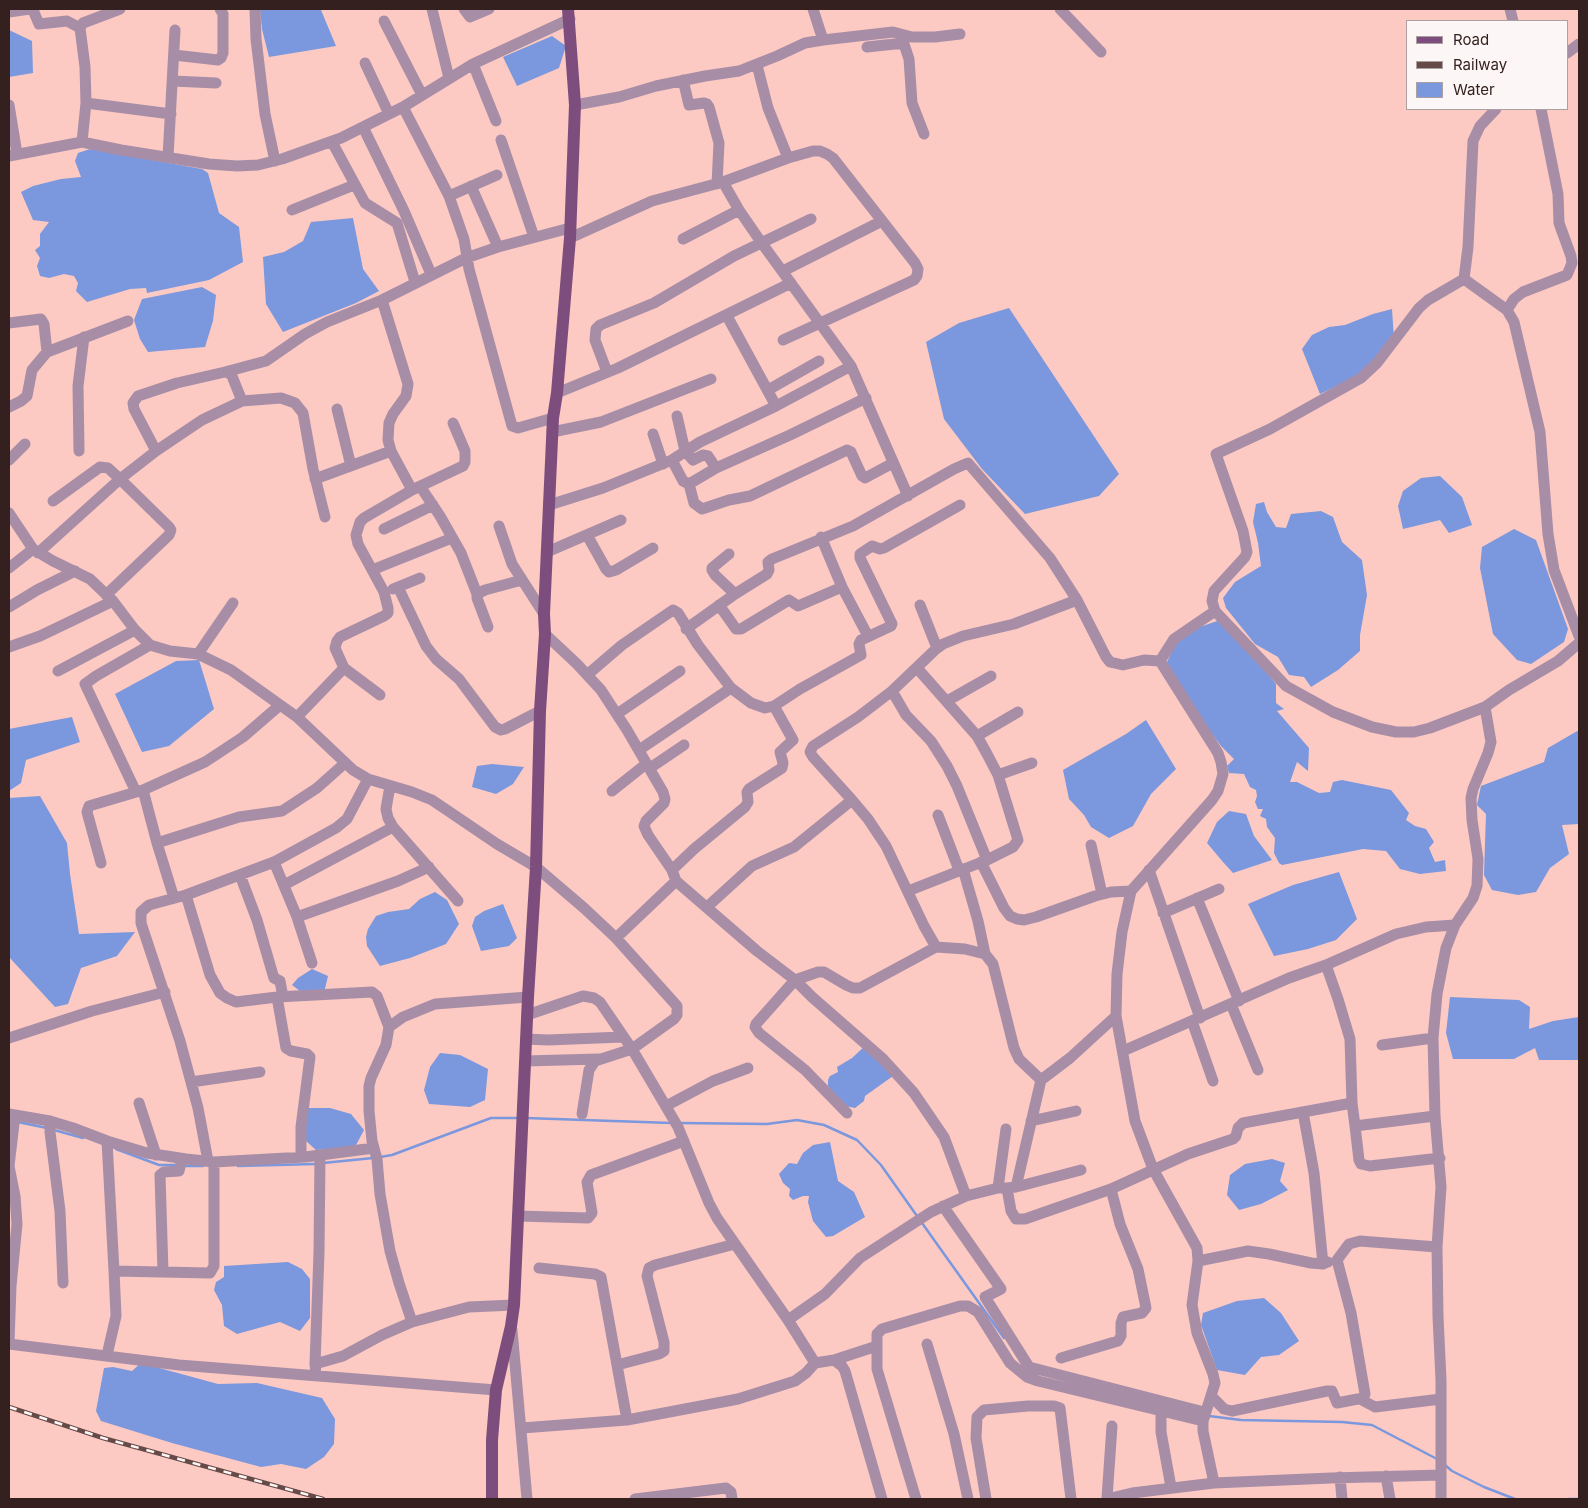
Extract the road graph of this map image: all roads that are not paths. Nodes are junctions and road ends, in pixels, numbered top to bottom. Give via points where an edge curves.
1 (30, 9) edge
2 (120, 9) edge
3 (220, 9) edge
4 (255, 9) edge
5 (432, 9) edge
6 (464, 9) edge
7 (489, 9) edge
8 (813, 9) edge
9 (1060, 9) edge
10 (9, 12) edge
11 (569, 14) edge
12 (384, 21) dead end
13 (80, 28) junction
14 (175, 30) dead end
15 (960, 34) dead end
16 (902, 39) junction
17 (823, 40) junction
18 (1579, 44) edge
19 (867, 47) dead end
20 (1100, 52) dead end
21 (1568, 53) edge
22 (174, 55) junction
23 (365, 63) dead end
24 (473, 64) junction
25 (757, 65) junction
26 (449, 78) junction
27 (683, 80) junction
28 (173, 81) junction
29 (216, 83) dead end
30 (422, 95) junction
31 (86, 103) junction
32 (9, 105) edge
33 (575, 105) junction
34 (403, 107) junction
35 (1495, 110) edge
36 (1541, 110) edge
37 (171, 114) junction
38 (389, 114) junction
39 (496, 121) dead end
40 (363, 127) junction
41 (924, 134) dead end
42 (501, 140) dead end
43 (82, 142) junction
44 (332, 142) junction
45 (13, 155) edge
46 (168, 158) junction
47 (788, 158) junction
48 (276, 161) junction
49 (497, 174) dead end
50 (720, 183) junction
51 (354, 185) junction
52 (471, 186) junction
53 (449, 196) junction
54 (292, 210) dead end
55 (739, 210) junction
56 (811, 219) dead end
57 (882, 221) junction
58 (570, 233) junction
59 (534, 237) junction
60 (683, 239) dead end
61 (761, 242) junction
62 (498, 247) junction
63 (466, 258) junction
64 (783, 270) junction
65 (431, 274) junction
66 (1464, 279) junction
67 (415, 282) junction
68 (791, 283) junction
69 (382, 300) junction
70 (1507, 310) junction
71 (726, 316) junction
72 (128, 321) dead end
73 (9, 323) edge
74 (820, 323) junction
75 (84, 337) junction
76 (783, 340) dead end
77 (48, 352) junction
78 (819, 361) dead end
79 (851, 366) junction
80 (225, 372) junction
81 (607, 372) junction
82 (711, 379) dead end
83 (768, 390) junction
84 (557, 393) junction
85 (866, 398) junction
86 (242, 401) junction
87 (776, 406) junction
88 (9, 407) edge
89 (337, 409) dead end
90 (677, 416) dead end
91 (553, 418) junction
92 (453, 423) dead end
93 (552, 432) junction
94 (653, 434) dead end
95 (25, 444) dead end
96 (80, 451) dead end
97 (156, 451) junction
98 (391, 451) junction
99 (685, 451) junction
100 (9, 460) edge
101 (667, 462) junction
102 (893, 463) junction
103 (351, 466) junction
104 (716, 468) junction
105 (120, 479) junction
106 (315, 479) junction
107 (689, 484) junction
108 (416, 488) junction
109 (908, 496) junction
110 (53, 501) dead end
111 (433, 505) junction
112 (549, 505) junction
113 (960, 505) dead end
114 (9, 513) edge
115 (325, 517) dead end
116 (621, 520) dead end
117 (499, 526) dead end
118 (384, 529) dead end
119 (586, 535) junction
120 (821, 537) junction
121 (452, 538) junction
122 (653, 548) dead end
123 (36, 551) junction
124 (547, 552) junction
125 (729, 554) dead end
126 (9, 568) edge
127 (372, 570) junction
128 (75, 571) junction
129 (420, 578) dead end
130 (522, 580) junction
131 (398, 587) junction
132 (842, 587) junction
133 (384, 592) junction
134 (478, 594) junction
135 (735, 594) junction
136 (110, 598) junction
137 (1077, 600) junction
138 (233, 603) dead end
139 (920, 605) dead end
140 (718, 606) junction
141 (9, 607) edge
142 (1215, 611) junction
143 (544, 614) junction
144 (488, 627) dead end
145 (686, 629) junction
146 (134, 630) junction
147 (546, 634) junction
148 (868, 636) junction
149 (1579, 636) edge
150 (1579, 643) edge
151 (150, 645) junction
152 (9, 647) edge
153 (937, 648) junction
154 (198, 654) junction
155 (1160, 661) junction
156 (344, 668) junction
157 (917, 668) junction
158 (58, 671) dead end
159 (680, 671) dead end
160 (587, 675) junction
161 (991, 676) dead end
162 (731, 688) junction
163 (892, 691) junction
164 (380, 695) dead end
165 (948, 702) junction
166 (280, 705) junction
167 (774, 706) junction
168 (1485, 707) junction
169 (540, 710) junction
170 (1018, 712) dead end
171 (617, 714) junction
172 (297, 717) junction
173 (977, 736) junction
174 (684, 745) dead end
175 (639, 750) junction
176 (345, 763) junction
177 (1032, 763) dead end
178 (648, 766) junction
179 (998, 775) junction
180 (368, 779) junction
181 (390, 786) junction
182 (140, 791) junction
183 (612, 791) dead end
184 (852, 800) junction
185 (938, 816) dead end
186 (393, 827) junction
187 (157, 842) junction
188 (1091, 845) dead end
189 (984, 861) junction
190 (274, 862) junction
191 (100, 863) dead end
192 (429, 867) junction
193 (536, 867) junction
194 (961, 870) junction
195 (1149, 870) junction
196 (240, 875) junction
197 (674, 875) junction
198 (284, 885) junction
199 (1219, 888) dead end
200 (908, 891) junction
201 (1131, 891) junction
202 (1102, 894) junction
203 (186, 895) junction
204 (174, 898) junction
205 (1197, 898) junction
206 (458, 901) dead end
207 (707, 908) junction
208 (1163, 912) junction
209 (297, 917) junction
210 (1455, 925) junction
211 (616, 938) junction
212 (936, 948) junction
213 (985, 954) junction
214 (312, 963) dead end
215 (1326, 965) junction
216 (795, 980) junction
217 (165, 992) junction
218 (280, 997) junction
219 (528, 997) junction
220 (1235, 1002) junction
221 (527, 1015) junction
222 (1116, 1016) junction
223 (1196, 1019) junction
224 (389, 1027) junction
225 (624, 1037) junction
226 (9, 1038) edge
227 (1433, 1038) junction
228 (526, 1039) junction
229 (1382, 1045) dead end
230 (632, 1049) junction
231 (1122, 1051) junction
232 (599, 1059) junction
233 (525, 1061) junction
234 (748, 1068) dead end
235 (1258, 1070) dead end
236 (260, 1072) dead end
237 (1041, 1080) junction
238 (1213, 1080) dead end
239 (191, 1082) junction
240 (139, 1103) dead end
241 (1352, 1103) junction
242 (666, 1106) junction
243 (1076, 1111) dead end
244 (1303, 1112) junction
245 (847, 1113) dead end
246 (582, 1114) dead end
247 (1435, 1116) junction
248 (12, 1118) edge
249 (1031, 1121) junction
250 (50, 1126) junction
251 (1355, 1126) junction
252 (1006, 1129) dead end
253 (684, 1142) junction
254 (107, 1146) junction
255 (375, 1153) junction
256 (156, 1155) junction
257 (301, 1158) junction
258 (1440, 1158) junction
259 (319, 1160) junction
260 (182, 1163) junction
261 (212, 1164) junction
262 (1154, 1169) junction
263 (1081, 1170) dead end
264 (1007, 1188) junction
265 (1111, 1189) junction
266 (966, 1196) junction
267 (943, 1206) junction
268 (518, 1216) junction
269 (735, 1244) junction
270 (1438, 1247) junction
271 (1337, 1260) junction
272 (1198, 1261) junction
273 (1323, 1264) junction
274 (539, 1268) dead end
275 (114, 1271) junction
276 (163, 1272) junction
277 (63, 1283) dead end
278 (985, 1297) junction
279 (514, 1305) junction
280 (968, 1306) junction
281 (788, 1320) junction
282 (412, 1322) junction
283 (511, 1326) junction
284 (9, 1343) edge
285 (927, 1344) dead end
286 (877, 1346) junction
287 (107, 1355) junction
288 (1061, 1358) dead end
289 (834, 1360) junction
290 (815, 1363) junction
291 (617, 1364) junction
292 (315, 1369) junction
293 (496, 1390) junction
294 (1211, 1396) junction
295 (1360, 1399) junction
296 (1441, 1399) junction
297 (1161, 1410) junction
298 (1203, 1417) junction
299 (627, 1420) junction
300 (1112, 1426) dead end
301 (522, 1428) junction
302 (1441, 1466) junction
303 (1386, 1476) junction
304 (1340, 1477) junction
305 (1214, 1483) junction
306 (1171, 1487) junction
307 (492, 1499) edge
308 (527, 1499) edge
309 (635, 1499) edge
310 (732, 1499) edge
311 (882, 1499) edge
312 (916, 1499) edge
313 (968, 1499) edge
314 (986, 1499) edge
315 (1071, 1499) edge
316 (1107, 1499) edge
317 (1342, 1499) edge
318 (1390, 1499) edge
319 (1441, 1499) edge

1 - 10 street
1 - 13 street via 39,24 67,21
2 - 13 street via 83,23
3 - 22 street via 223,14 221,58
4 - 48 street via 265,114
5 - 26 street
6 - 7 street via 470,17
8 - 17 street
9 - 20 street
11 - 24 street
11 - 33 main road
12 - 30 street
13 - 31 street
14 - 22 street
15 - 16 street
16 - 17 street via 893,32
16 - 19 street
16 - 41 street via 909,59 912,103
17 - 25 street via 805,43
18 - 21 street
22 - 28 street
23 - 38 street
24 - 26 street
24 - 39 street
25 - 27 street
25 - 47 street via 768,108
26 - 30 street
27 - 33 street
27 - 50 street via 689,105 704,103 709,107 719,143
28 - 29 street
28 - 37 street
30 - 34 street
31 - 37 street
31 - 43 street
32 - 45 street
33 - 58 main road
34 - 38 street
34 - 53 street
35 - 66 street via 1480,126 1473,142
36 - 70 street via 1558,194 1559,223 1572,263 1567,275 1522,292
37 - 46 street
38 - 40 street
40 - 44 street
40 - 65 street
42 - 59 street
43 - 45 street
43 - 46 street
44 - 48 street
44 - 51 street
46 - 48 street via 237,166
47 - 50 street
47 - 57 street via 820,151 833,158
49 - 52 street
50 - 55 street
50 - 58 street via 652,201
51 - 54 street
51 - 67 street via 365,203 397,223
52 - 53 street
52 - 62 street
53 - 63 street via 466,246
55 - 60 street
55 - 61 street
56 - 61 street
57 - 64 street
57 - 74 street via 915,264 917,276
58 - 59 street
58 - 84 main road
59 - 62 street
61 - 64 street
61 - 81 street via 654,303 608,320 596,328 595,340
62 - 63 street
63 - 65 street
63 - 91 street via 512,426 518,428
64 - 68 street
65 - 67 street
66 - 70 street
66 - 142 street via 1419,308 1377,363 1361,378 1270,429 1216,454 1248,552 1214,590 1212,601
67 - 69 street
68 - 71 street
68 - 74 street
69 - 80 street via 327,322 266,361
69 - 98 street via 408,384 406,396 389,423
70 - 149 street via 1514,322 1540,432 1554,570
71 - 81 street
71 - 83 street
72 - 75 street
73 - 77 street via 41,319
74 - 76 street
74 - 79 street
75 - 77 street
75 - 96 street via 78,386
77 - 88 street via 32,370 27,396
78 - 83 street
79 - 85 street
79 - 87 street
80 - 86 street via 232,376
80 - 97 street via 150,391 135,399 134,409
81 - 84 street
82 - 93 street via 600,422
83 - 87 street
84 - 91 main road
85 - 102 street
85 - 104 street
86 - 97 street via 202,420
86 - 106 street via 281,398 300,408
87 - 99 street
89 - 103 street
90 - 99 street
91 - 93 main road
92 - 108 street via 465,451 465,462
93 - 112 main road
94 - 101 street
95 - 100 street
97 - 105 street
98 - 103 street
98 - 108 street
99 - 101 street
99 - 104 street via 693,460 708,456
101 - 107 street
101 - 112 street via 604,488
102 - 107 street via 864,477 847,450 750,496 702,509 694,503
102 - 109 street
103 - 106 street
104 - 107 street
105 - 110 street via 108,468 100,467
105 - 123 street
105 - 136 street via 171,530
106 - 115 street
108 - 111 street
108 - 127 street via 360,522 356,535 358,544
109 - 120 street via 853,526
109 - 137 street via 959,466 970,463 1050,558
111 - 118 street
111 - 121 street
112 - 124 main road
113 - 148 street via 884,548 872,546 860,554 892,624
114 - 123 street
116 - 119 street
117 - 130 street via 509,557
119 - 122 street via 609,572
119 - 124 street
120 - 132 street
120 - 135 street via 772,559 768,562 767,574
121 - 127 street
121 - 134 street
123 - 126 street
123 - 128 street
124 - 143 main road
125 - 135 street via 712,570
127 - 133 street
128 - 136 street via 90,579
128 - 141 street
129 - 131 street
130 - 134 street
130 - 143 street
131 - 133 street
131 - 169 street via 426,646 459,679 495,727 505,729
132 - 140 street via 798,606 788,601 741,629 736,629
132 - 148 street
133 - 156 street via 388,613 340,637 335,644
134 - 144 street
135 - 140 street
136 - 146 street
136 - 152 street via 40,636
137 - 153 street via 1014,624 963,636
137 - 155 street via 1110,662 1123,665 1144,660
138 - 154 street
139 - 153 street
140 - 145 street
142 - 155 street via 1174,639
142 - 168 street via 1286,686 1333,712 1372,726 1396,732 1414,732
143 - 147 main road
145 - 160 street via 676,611 669,612 622,644
145 - 162 street
146 - 151 street
146 - 158 street
147 - 160 street
147 - 169 main road
148 - 167 street via 859,642 861,655
150 - 168 street via 1558,661
151 - 154 street
151 - 182 street via 85,684
153 - 157 street
154 - 166 street via 231,670
155 - 195 street via 1218,753 1223,774 1212,800
156 - 164 street
156 - 172 street
157 - 163 street
157 - 165 street
159 - 171 street
160 - 171 street
161 - 165 street
162 - 167 street via 751,703 765,708
162 - 175 street
163 - 184 street via 811,749 813,757
163 - 189 street via 906,716 931,741 947,766
165 - 173 street
166 - 172 street
166 - 182 street via 205,762
167 - 197 street via 794,740 780,752 782,768 749,789 745,807 694,849
168 - 210 street via 1491,742 1470,798 1479,873 1473,898
169 - 193 main road
170 - 173 street
171 - 175 street
172 - 176 street
173 - 179 street
174 - 178 street
175 - 178 street
176 - 180 street
176 - 187 street via 317,788 282,811 239,817
177 - 179 street
178 - 183 street
178 - 197 street via 665,799 644,826
179 - 189 street via 1018,840 1013,847
180 - 181 street
180 - 190 street via 342,824
181 - 186 street via 386,809
181 - 193 street via 432,800
182 - 187 street
182 - 191 street via 87,808
184 - 200 street via 886,846
184 - 207 street via 794,847 752,866
185 - 194 street
186 - 192 street
186 - 198 street
187 - 204 street
188 - 202 street
189 - 194 street
189 - 202 street via 1004,908 1017,920
190 - 196 street
190 - 198 street
192 - 206 street
192 - 209 street
193 - 211 street
193 - 219 main road
194 - 200 street
194 - 213 street
195 - 201 street
195 - 208 street
196 - 203 street
196 - 218 street via 258,920 274,978 280,981
197 - 207 street
197 - 211 street
198 - 209 street
199 - 205 street
200 - 212 street
201 - 202 street
201 - 222 street via 1122,932
203 - 204 street
203 - 218 street via 210,975 220,993 236,1002
204 - 217 street via 149,905 140,917
205 - 208 street
205 - 220 street
207 - 216 street
208 - 223 street
209 - 214 street
210 - 215 street via 1396,934
210 - 227 street via 1442,965
211 - 230 street via 678,1010 674,1019
212 - 213 street via 965,949
212 - 216 street via 860,988 846,985 824,972
213 - 237 street via 995,970 1014,1048 1019,1059
215 - 220 street
215 - 241 street via 1350,1039
216 - 245 street via 755,1028 805,1070
216 - 266 street via 884,1059 914,1093 938,1125
217 - 226 street
217 - 239 street
218 - 224 street via 372,992 377,996
218 - 257 street via 286,1048 310,1057 301,1127
219 - 221 main road
219 - 224 street via 436,1004
220 - 223 street
220 - 235 street
221 - 225 street via 590,996 600,1002
221 - 228 main road
222 - 231 street
222 - 237 street
223 - 231 street
223 - 238 street
224 - 255 street via 386,1045 369,1086
225 - 228 street
225 - 230 street
227 - 229 street
227 - 247 street
228 - 233 main road
230 - 232 street
230 - 242 street
231 - 262 street via 1135,1121
232 - 233 street
232 - 246 street via 589,1070
233 - 268 main road
234 - 242 street via 713,1081
236 - 239 street
237 - 249 street
239 - 261 street
240 - 256 street
241 - 244 street
241 - 251 street
242 - 253 street
243 - 249 street
244 - 262 street via 1243,1123 1233,1139
244 - 273 street via 1314,1173
247 - 251 street
247 - 258 street
248 - 250 street
248 - 284 street via 9,1166 17,1224
249 - 264 street
250 - 254 street via 73,1128
250 - 277 street via 60,1211
251 - 258 street via 1361,1164 1370,1166
252 - 264 street
253 - 268 street via 590,1175 587,1182 592,1213 588,1218
253 - 269 street via 709,1203
254 - 256 street
254 - 275 street
255 - 259 street
255 - 282 street via 390,1251
256 - 260 street
257 - 259 street
257 - 261 street
258 - 270 street
259 - 292 street
260 - 261 street
260 - 276 street via 179,1171 160,1175
261 - 276 street via 214,1266 210,1273 205,1274
262 - 265 street
262 - 272 street via 1197,1248
263 - 264 street
264 - 265 street via 1013,1216 1020,1220
264 - 266 street
265 - 288 street via 1120,1224 1138,1269 1146,1308 1142,1313 1123,1317 1118,1342
266 - 267 street
267 - 278 street via 1001,1289
267 - 281 street via 860,1258 825,1294
268 - 279 main road
269 - 281 street
269 - 291 street via 649,1268 647,1276 664,1350
270 - 271 street via 1360,1241 1349,1244
270 - 296 street
271 - 273 street
271 - 295 street via 1351,1313 1365,1394
272 - 273 street via 1248,1251
272 - 294 street via 1192,1312 1213,1374 1215,1383
274 - 291 street via 601,1277
275 - 276 street
275 - 287 street via 116,1316
278 - 280 street
278 - 298 street via 1029,1367
279 - 282 street via 469,1307
279 - 283 main road
280 - 286 street via 882,1329 877,1334
280 - 297 street via 978,1312 1010,1363 1027,1377
281 - 290 street
282 - 292 street
283 - 293 main road
283 - 301 street
284 - 287 street
285 - 313 street via 954,1434
286 - 289 street
286 - 312 street via 877,1369
287 - 292 street via 179,1365
289 - 290 street
289 - 311 street via 845,1371
290 - 299 street via 795,1381 749,1397
291 - 299 street
292 - 293 street
293 - 307 main road
294 - 295 street via 1224,1409 1232,1411 1327,1391 1332,1391 1337,1402
294 - 298 street
295 - 296 street via 1375,1407
296 - 302 street
297 - 298 street
297 - 306 street via 1161,1432
298 - 305 street
299 - 301 street
300 - 316 street
301 - 308 street
302 - 303 street
302 - 319 street
303 - 304 street
303 - 318 street
304 - 305 street
304 - 317 street
305 - 306 street
306 - 316 street
309 - 310 street via 726,1488
314 - 315 street via 976,1438 977,1417 984,1410 1054,1406 1060,1408

